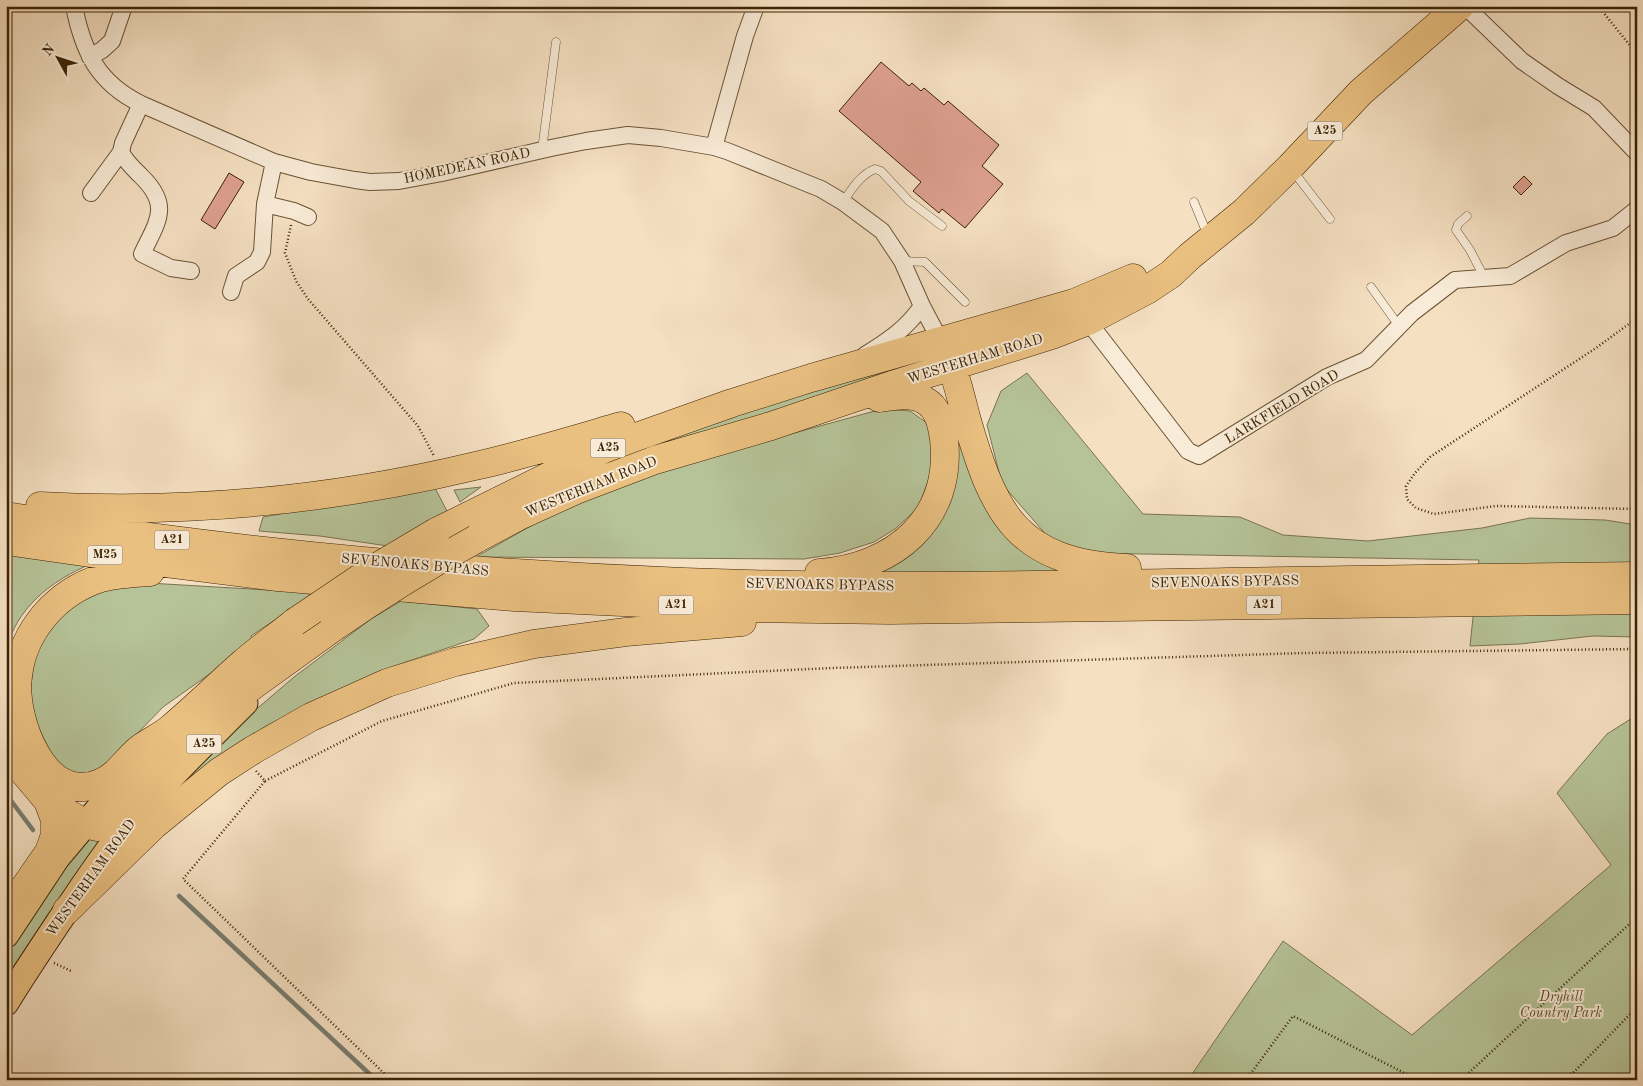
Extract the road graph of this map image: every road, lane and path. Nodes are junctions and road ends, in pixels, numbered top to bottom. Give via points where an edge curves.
1 (74, 6) edge
2 (124, 6) edge
3 (756, 6) edge
4 (1460, 6) edge
5 (1465, 6) edge
6 (1598, 6) edge
7 (556, 42) dead end
8 (1637, 54) edge
9 (90, 57) junction
10 (141, 104) junction
11 (714, 147) junction
12 (542, 150) junction
13 (121, 152) junction
14 (1637, 152) edge
15 (274, 162) junction
16 (1290, 167) junction
17 (775, 171) joint
18 (91, 193) dead end
19 (842, 202) junction
20 (1194, 202) dead end
21 (265, 204) junction
22 (1637, 209) edge
23 (301, 214) joint
24 (1467, 216) dead end
25 (1330, 219) dead end
26 (942, 226) dead end
27 (1200, 248) junction
28 (902, 261) junction
29 (191, 271) dead end
30 (1484, 278) junction
31 (1371, 287) dead end
32 (231, 292) dead end
33 (966, 302) dead end
34 (922, 306) junction
35 (1081, 312) junction
36 (1637, 318) edge
37 (1399, 326) junction
38 (947, 353) junction
39 (842, 369) junction
40 (732, 403) junction
41 (842, 403) junction
42 (442, 473) junction
43 (6, 504) edge
44 (1637, 509) edge
45 (6, 516) edge
46 (6, 541) edge
47 (204, 568) junction
48 (1637, 576) edge
49 (628, 579) junction
50 (1283, 581) junction
51 (1637, 600) edge
52 (890, 610) junction
53 (1637, 649) edge
54 (276, 668) junction
55 (170, 729) junction
56 (6, 748) edge
57 (243, 756) junction
58 (265, 781) junction
59 (48, 801) junction
60 (85, 824) junction
61 (67, 910) junction
62 (6, 916) edge
63 (1637, 917) edge
64 (6, 935) edge
65 (6, 1004) edge
66 (1637, 1007) edge
67 (391, 1080) edge
68 (1246, 1080) edge
69 (1418, 1080) edge
70 (1461, 1080) edge
71 (1550, 1080) edge

1 - 9 street, HOMEDEAN ROAD
2 - 9 street via 112,41
3 - 11 street
4 - 16 highway, WESTERHAM ROAD / A25 via 1361,92
5 - 14 street via 1522,61 1594,108
6 - 8 path
7 - 12 lane
9 - 10 street, HOMEDEAN ROAD via 107,81
10 - 13 street
10 - 15 street, HOMEDEAN ROAD
11 - 12 street, HOMEDEAN ROAD via 628,135
11 - 17 street, HOMEDEAN ROAD
12 - 15 street, HOMEDEAN ROAD via 399,181 355,180
13 - 18 street
13 - 29 street via 154,190 160,205 157,222 142,254 171,268
15 - 21 street
16 - 25 lane
16 - 27 highway, WESTERHAM ROAD / A25 via 1244,212
17 - 19 street, WESTERHAM ROAD via 821,189
19 - 26 lane via 855,184 875,169
19 - 28 street, WESTERHAM ROAD via 882,231
20 - 27 lane
21 - 23 street
21 - 32 street via 262,252 257,262 236,276
22 - 30 street, LARKFIELD ROAD via 1613,228 1566,243 1510,276
23 - 42 path via 285,254 296,281 418,426
24 - 30 lane via 1456,230
27 - 35 highway, WESTERHAM ROAD / A25 via 1147,290
28 - 33 lane via 925,262
28 - 34 street, WESTERHAM ROAD
30 - 37 street, LARKFIELD ROAD via 1454,280
31 - 37 lane
34 - 38 street, WESTERHAM ROAD
34 - 39 street via 897,334
35 - 37 street, LARKFIELD ROAD via 1188,452 1199,456 1327,377 1366,360
35 - 38 highway, WESTERHAM ROAD / A25 via 1052,335
36 - 44 path via 1430,458 1406,486 1407,499 1416,508 1434,514 1496,506
38 - 39 highway, WESTERHAM ROAD / A25
38 - 41 highway, WESTERHAM ROAD / A25
38 - 50 highway via 975,447 996,500 1010,522 1040,548 1068,560 1097,566 1215,570
39 - 40 highway, WESTERHAM ROAD / A25
40 - 42 highway via 672,412 540,450
40 - 55 highway, WESTERHAM ROAD / A25, bridge via 604,450 436,532 295,622 244,662
41 - 49 highway via 914,396 932,406 940,419 945,460 943,477 924,521 901,546 873,561 831,572
41 - 54 highway, WESTERHAM ROAD / A25, bridge via 646,463 521,515 398,583
42 - 43 highway via 324,494 241,503 122,508
45 - 49 highway, SEVENOAKS BYPASS / A21 via 157,538 319,556
46 - 47 highway, M25
47 - 52 highway, SEVENOAKS BYPASS / A21 via 514,597 722,607
47 - 55 highway via 116,575 84,585 38,622 20,662 17,696 24,730 40,760 65,783 82,788 102,783 137,751
48 - 50 highway, SEVENOAKS BYPASS / A21
49 - 50 highway, SEVENOAKS BYPASS / A21 via 900,586
51 - 52 highway, SEVENOAKS BYPASS / A21
52 - 57 highway via 626,632 534,644 455,662 386,683 311,717
53 - 58 path via 1293,653 514,682 382,721
54 - 60 highway via 188,738 111,822 98,827
54 - 61 main road, WESTERHAM ROAD / A25 via 131,821
55 - 60 main road, WESTERHAM ROAD / A25
56 - 59 highway
57 - 58 path
57 - 61 highway via 154,825
58 - 67 path via 183,879
59 - 60 highway
59 - 62 highway via 55,820 55,835 49,852
60 - 64 main road, WESTERHAM ROAD / A25 via 57,858
61 - 65 main road, WESTERHAM ROAD / A25
63 - 70 path
66 - 71 path via 1573,1073
68 - 69 path via 1293,1016

